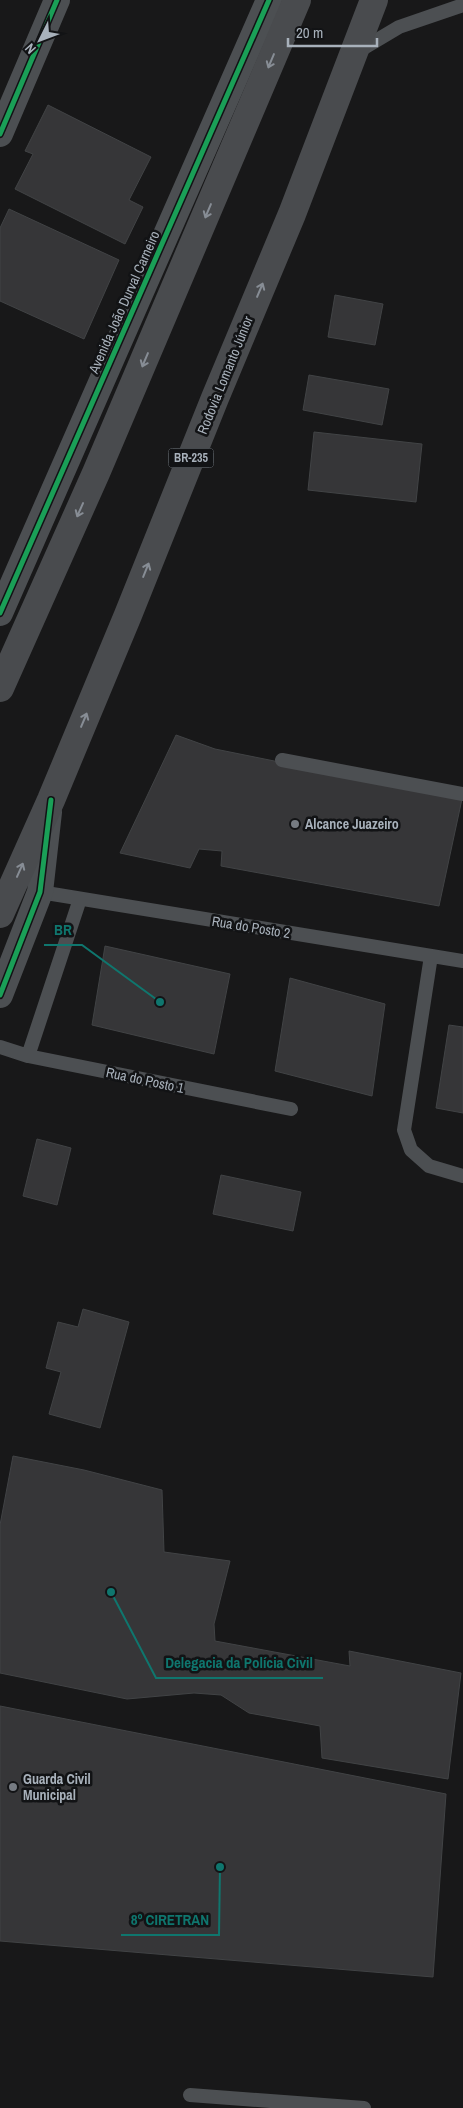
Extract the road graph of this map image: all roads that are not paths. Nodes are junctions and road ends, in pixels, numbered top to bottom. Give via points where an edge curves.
1 (57, 0) edge
2 (269, 0) edge
3 (297, 0) edge
4 (374, 0) edge
5 (463, 5) edge
6 (352, 56) junction
7 (10, 82) edge
8 (0, 134) edge
9 (0, 613) edge
10 (0, 688) edge
11 (282, 760) dead end
12 (463, 794) edge
13 (51, 800) junction
14 (40, 892) junction
15 (80, 899) junction
16 (0, 914) edge
17 (431, 956) junction
18 (463, 961) edge
19 (0, 995) edge
20 (0, 1047) edge
21 (28, 1056) junction
22 (292, 1109) dead end
23 (463, 1176) edge
24 (190, 2095) dead end
25 (364, 2108) edge

1 - 7 street
2 - 9 street, Avenida João Durval Carneiro
3 -> 10 highway via 96,473
4 - 6 highway, Rodovia Lomanto Júnior / BR-235
5 - 6 lane via 399,27
13 -> 6 highway, Rodovia Lomanto Júnior / BR-235 via 292,214
7 - 8 street
11 - 12 lane
13 - 14 street
16 -> 13 highway, Rodovia Lomanto Júnior / BR-235
14 - 15 lane, Rua do Posto 2
14 - 19 street
15 - 17 lane, Rua do Posto 2
15 - 21 lane
17 - 18 lane, Rua do Posto 2
17 - 23 lane via 404,1130 411,1150 429,1166
20 - 21 lane, Rua do Posto 1
21 - 22 lane, Rua do Posto 1
24 - 25 lane

